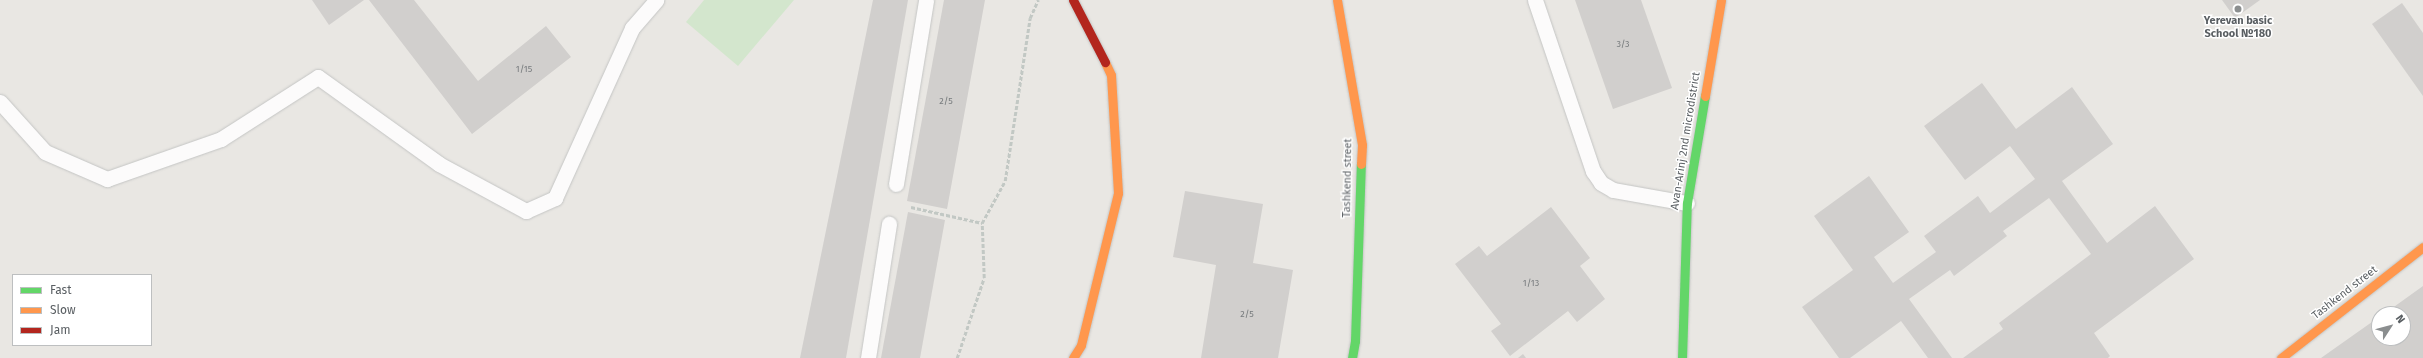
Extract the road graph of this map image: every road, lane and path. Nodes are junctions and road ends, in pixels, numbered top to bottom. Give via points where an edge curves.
1 (656, 0) edge
2 (926, 0) edge
3 (1038, 0) edge
4 (1073, 0) edge
5 (1337, 0) edge
6 (1535, 0) edge
7 (1722, 0) edge
8 (0, 102) edge
9 (896, 184) dead end
10 (1687, 203) junction
11 (907, 206) dead end
12 (982, 223) junction
13 (889, 224) dead end
14 (2423, 247) edge
15 (868, 358) edge
16 (957, 358) edge
17 (1072, 358) edge
18 (1352, 358) edge
19 (1682, 358) edge
20 (2281, 358) edge

1 - 8 lane via 632,28 555,198 526,211 439,164 318,77 221,139 107,179 45,152
2 - 9 lane
3 - 12 path via 1030,18 1005,181
4 - 17 street via 1111,75 1118,193 1081,345
5 - 18 street, Tashkend street via 1362,145 1355,341
6 - 10 lane via 1593,171 1601,183 1613,190
7 - 10 street, Avan-Arinj 2nd microdistrict
10 - 19 street, Avan-Arinj 2nd microdistrict
11 - 12 path
12 - 16 path via 984,278
13 - 15 lane
14 - 20 street, Tashkend street

